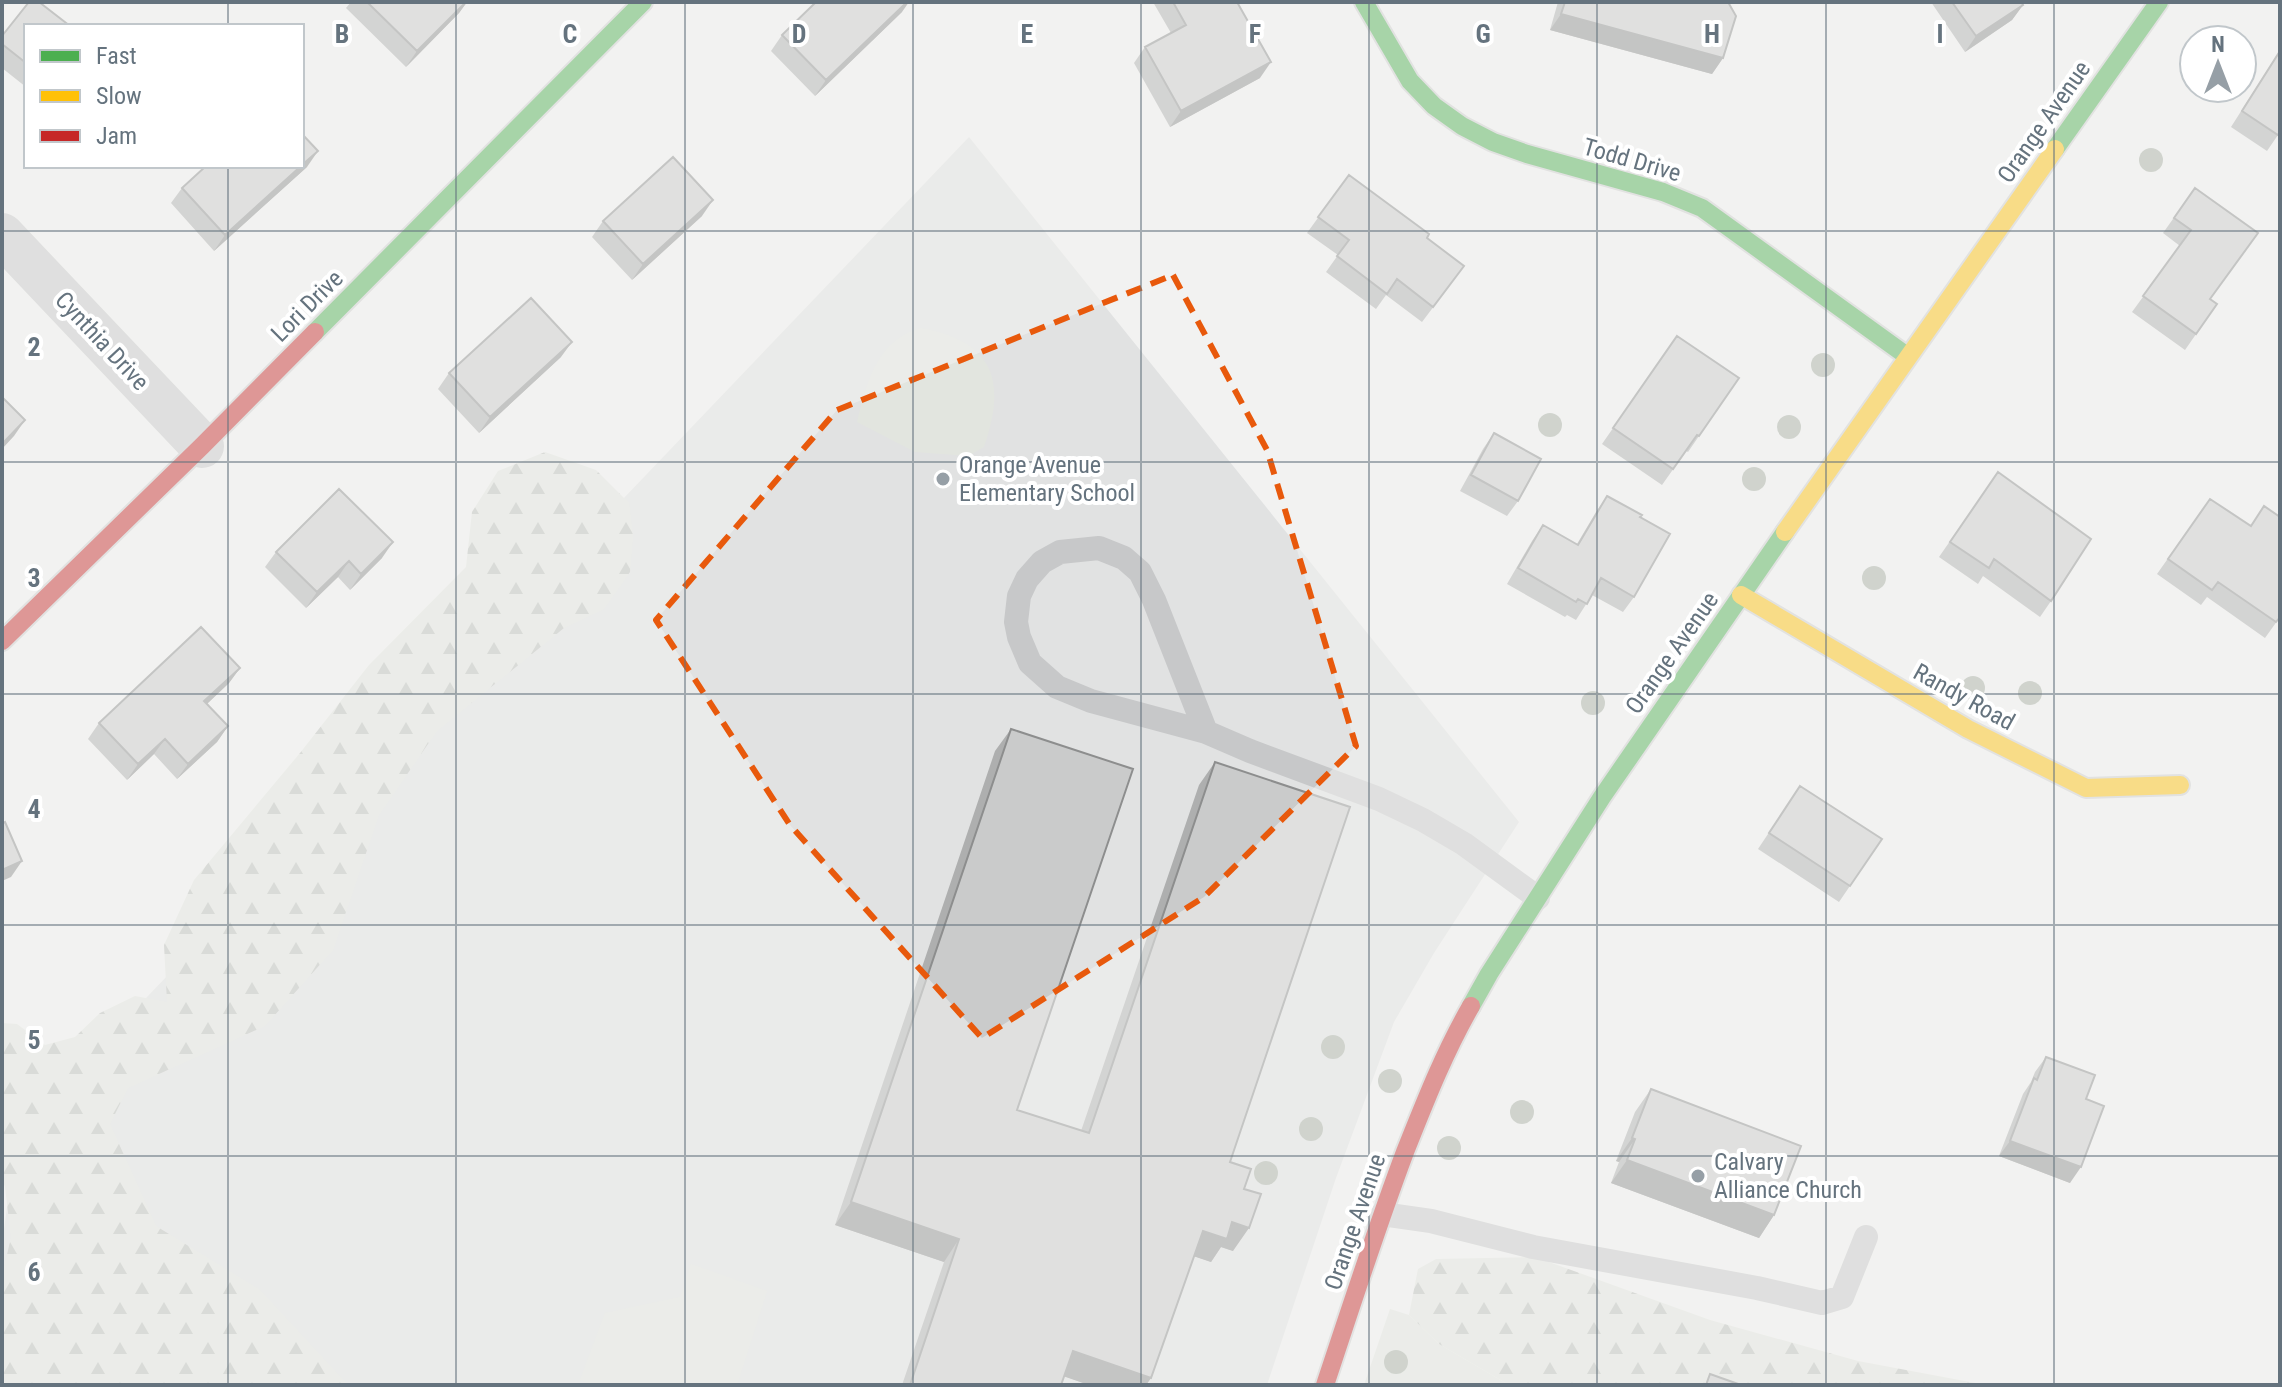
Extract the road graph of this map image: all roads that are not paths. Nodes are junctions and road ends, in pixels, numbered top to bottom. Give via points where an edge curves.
1 (643, 2) edge
2 (1364, 2) edge
3 (2159, 2) edge
4 (2, 235) edge
5 (1907, 356) junction
6 (202, 446) junction
7 (1741, 595) junction
8 (2, 641) edge
9 (1206, 732) junction
10 (2180, 785) dead end
11 (1538, 898) junction
12 (1382, 1214) junction
13 (1866, 1237) dead end
14 (1325, 1385) edge

1 - 6 street, Lori Drive
2 - 5 street, Todd Drive via 1410,81 1439,109 1524,155 1666,193 1702,208
3 - 5 street, Orange Avenue
4 - 6 street, Cynthia Drive
5 - 7 street, Orange Avenue
6 - 8 street, Lori Drive
7 - 10 street, Randy Road via 1968,729 2086,788
7 - 11 street, Orange Avenue
9 - 9 lane via 1091,701 1057,687 1030,663 1016,622 1019,596 1042,562 1060,552 1099,548 1140,572
9 - 11 lane via 1423,820
11 - 12 street, Orange Avenue via 1455,1034
12 - 13 lane via 1822,1303 1842,1297
12 - 14 street, Orange Avenue

